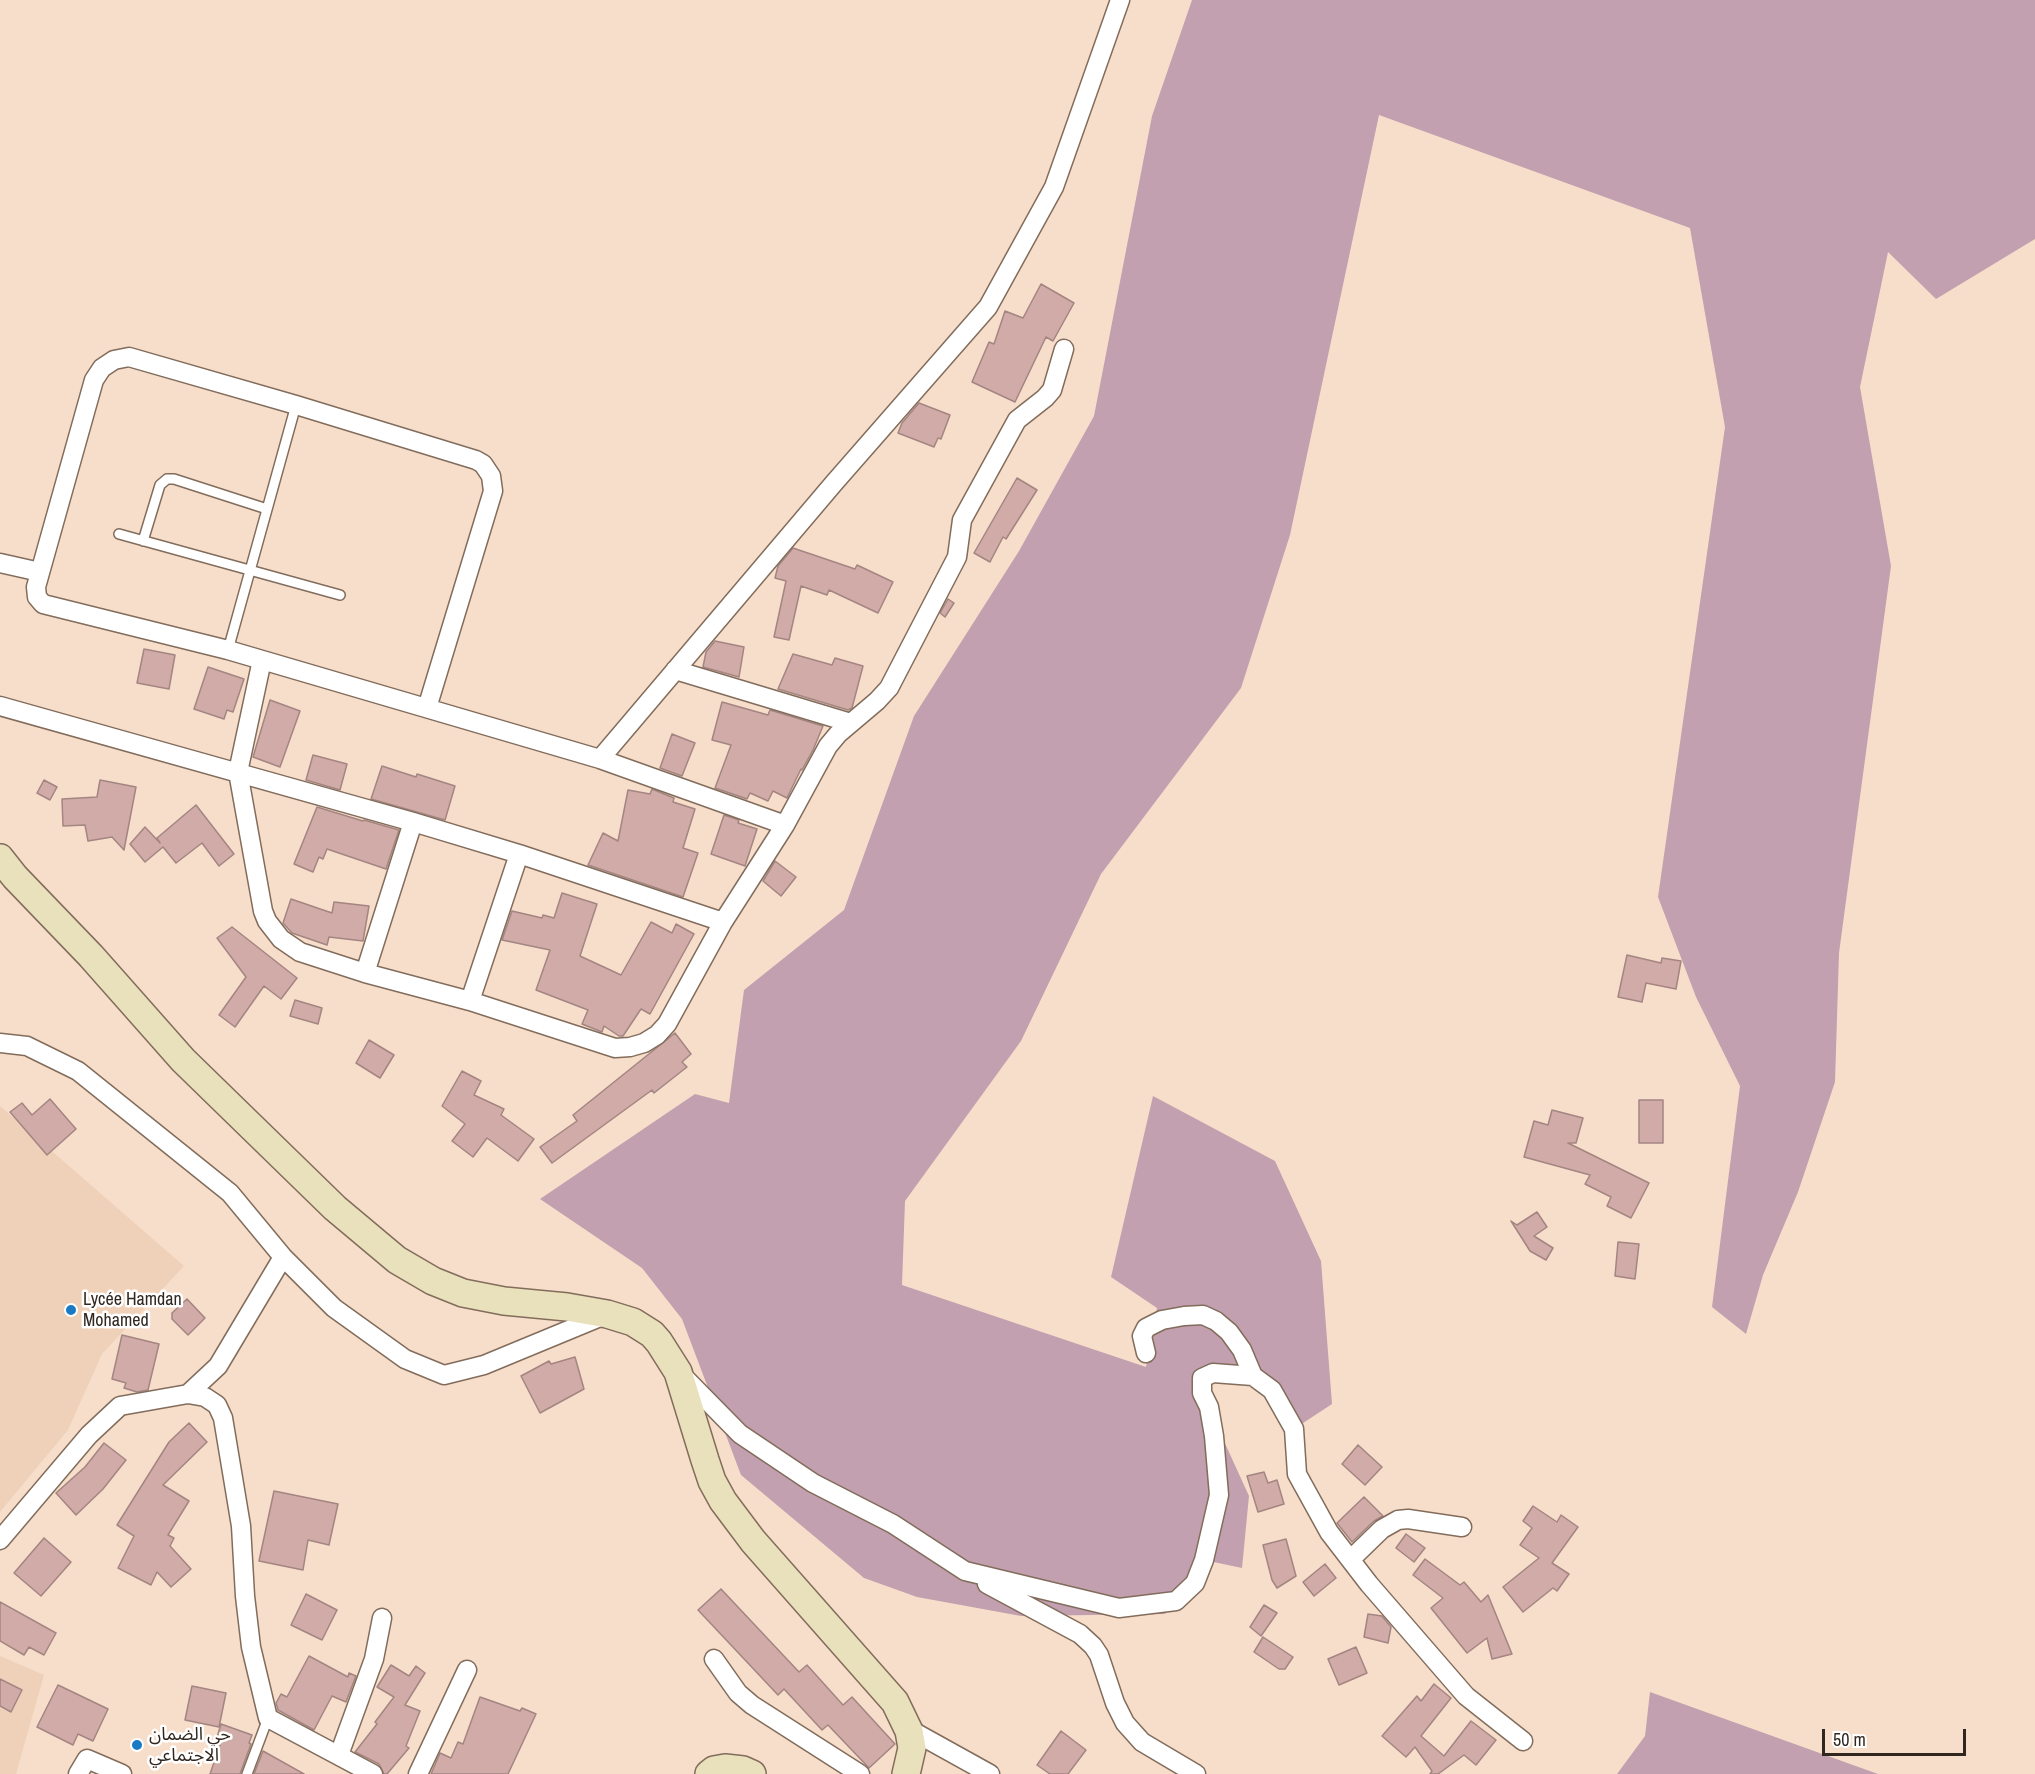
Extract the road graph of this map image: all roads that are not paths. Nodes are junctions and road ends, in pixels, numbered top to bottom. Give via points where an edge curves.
1 (1120, 0) edge
2 (1064, 349) dead end
3 (296, 405) junction
4 (267, 509) junction
5 (119, 534) dead end
6 (143, 541) junction
7 (0, 563) edge
8 (250, 570) junction
9 (40, 572) junction
10 (340, 595) dead end
11 (228, 650) junction
12 (262, 660) junction
13 (675, 670) junction
14 (0, 706) edge
15 (427, 708) junction
16 (851, 723) junction
17 (600, 759) junction
18 (238, 772) junction
19 (413, 822) junction
20 (785, 825) junction
21 (519, 854) junction
22 (0, 858) edge
23 (723, 922) junction
24 (365, 973) junction
25 (470, 1001) junction
26 (0, 1043) edge
27 (284, 1257) junction
28 (607, 1314) junction
29 (1146, 1353) dead end
30 (678, 1372) junction
31 (1252, 1376) junction
32 (188, 1394) junction
33 (1462, 1527) dead end
34 (0, 1540) edge
35 (1351, 1559) junction
36 (964, 1571) junction
37 (382, 1618) dead end
38 (714, 1659) dead end
39 (467, 1670) dead end
40 (268, 1718) junction
41 (907, 1728) junction
42 (1522, 1741) dead end
43 (339, 1755) junction
44 (78, 1774) edge
45 (122, 1774) edge
46 (247, 1774) edge
47 (373, 1774) edge
48 (418, 1774) edge
49 (709, 1774) edge
50 (752, 1774) edge
51 (860, 1774) edge
52 (906, 1774) edge
53 (990, 1774) edge
54 (1196, 1774) edge

1 - 13 street via 1054,187 988,307
2 - 16 street via 1052,390 1017,420 962,520 957,557 889,688
3 - 4 lane
3 - 9 street via 129,357 108,363 94,380
3 - 15 street via 476,460 488,469 493,491
4 - 6 lane via 167,479 160,485
4 - 8 lane
5 - 6 lane
6 - 8 lane
7 - 9 street
8 - 10 lane
8 - 11 lane
9 - 11 street via 35,592 47,606
11 - 12 street
12 - 15 street
12 - 18 street
13 - 16 street
13 - 17 street
14 - 18 street
15 - 17 street
16 - 20 street via 828,746
17 - 20 street
18 - 19 street
18 - 24 street via 267,921 281,939 300,952
19 - 21 street
19 - 24 street
20 - 23 street
21 - 23 street
21 - 25 street
22 - 28 main road via 183,1060 335,1208 397,1260 463,1293
23 - 25 street via 667,1024 657,1035 637,1045 615,1048
24 - 25 street
26 - 27 street via 27,1046 78,1071 230,1193
27 - 28 street via 334,1308 405,1359 444,1376 484,1365
27 - 32 street via 218,1366
28 - 30 main road via 633,1322 652,1334
29 - 31 street via 1142,1336 1146,1328 1162,1320 1203,1315 1229,1332 1242,1350
30 - 36 street via 740,1434 813,1483 893,1524
30 - 41 main road via 705,1460 723,1501 753,1541 895,1702
31 - 35 street via 1272,1390 1294,1429 1296,1474 1329,1532
31 - 36 street via 1213,1373 1202,1378 1202,1393 1214,1436 1219,1495 1195,1583 1176,1600 1119,1608
32 - 34 street via 120,1406 89,1435
32 - 40 street via 205,1397 217,1405 223,1418 241,1526 251,1647
33 - 35 street via 1398,1520 1382,1529
35 - 42 street via 1466,1696
36 - 54 street via 1080,1634 1099,1654 1115,1703 1142,1743
37 - 43 street via 374,1659
38 - 51 street via 738,1693 752,1705
39 - 48 street
40 - 43 street
40 - 46 lane
41 - 52 main road via 912,1748
41 - 53 street
43 - 47 street
44 - 45 street via 87,1759
49 - 50 main road via 725,1768

